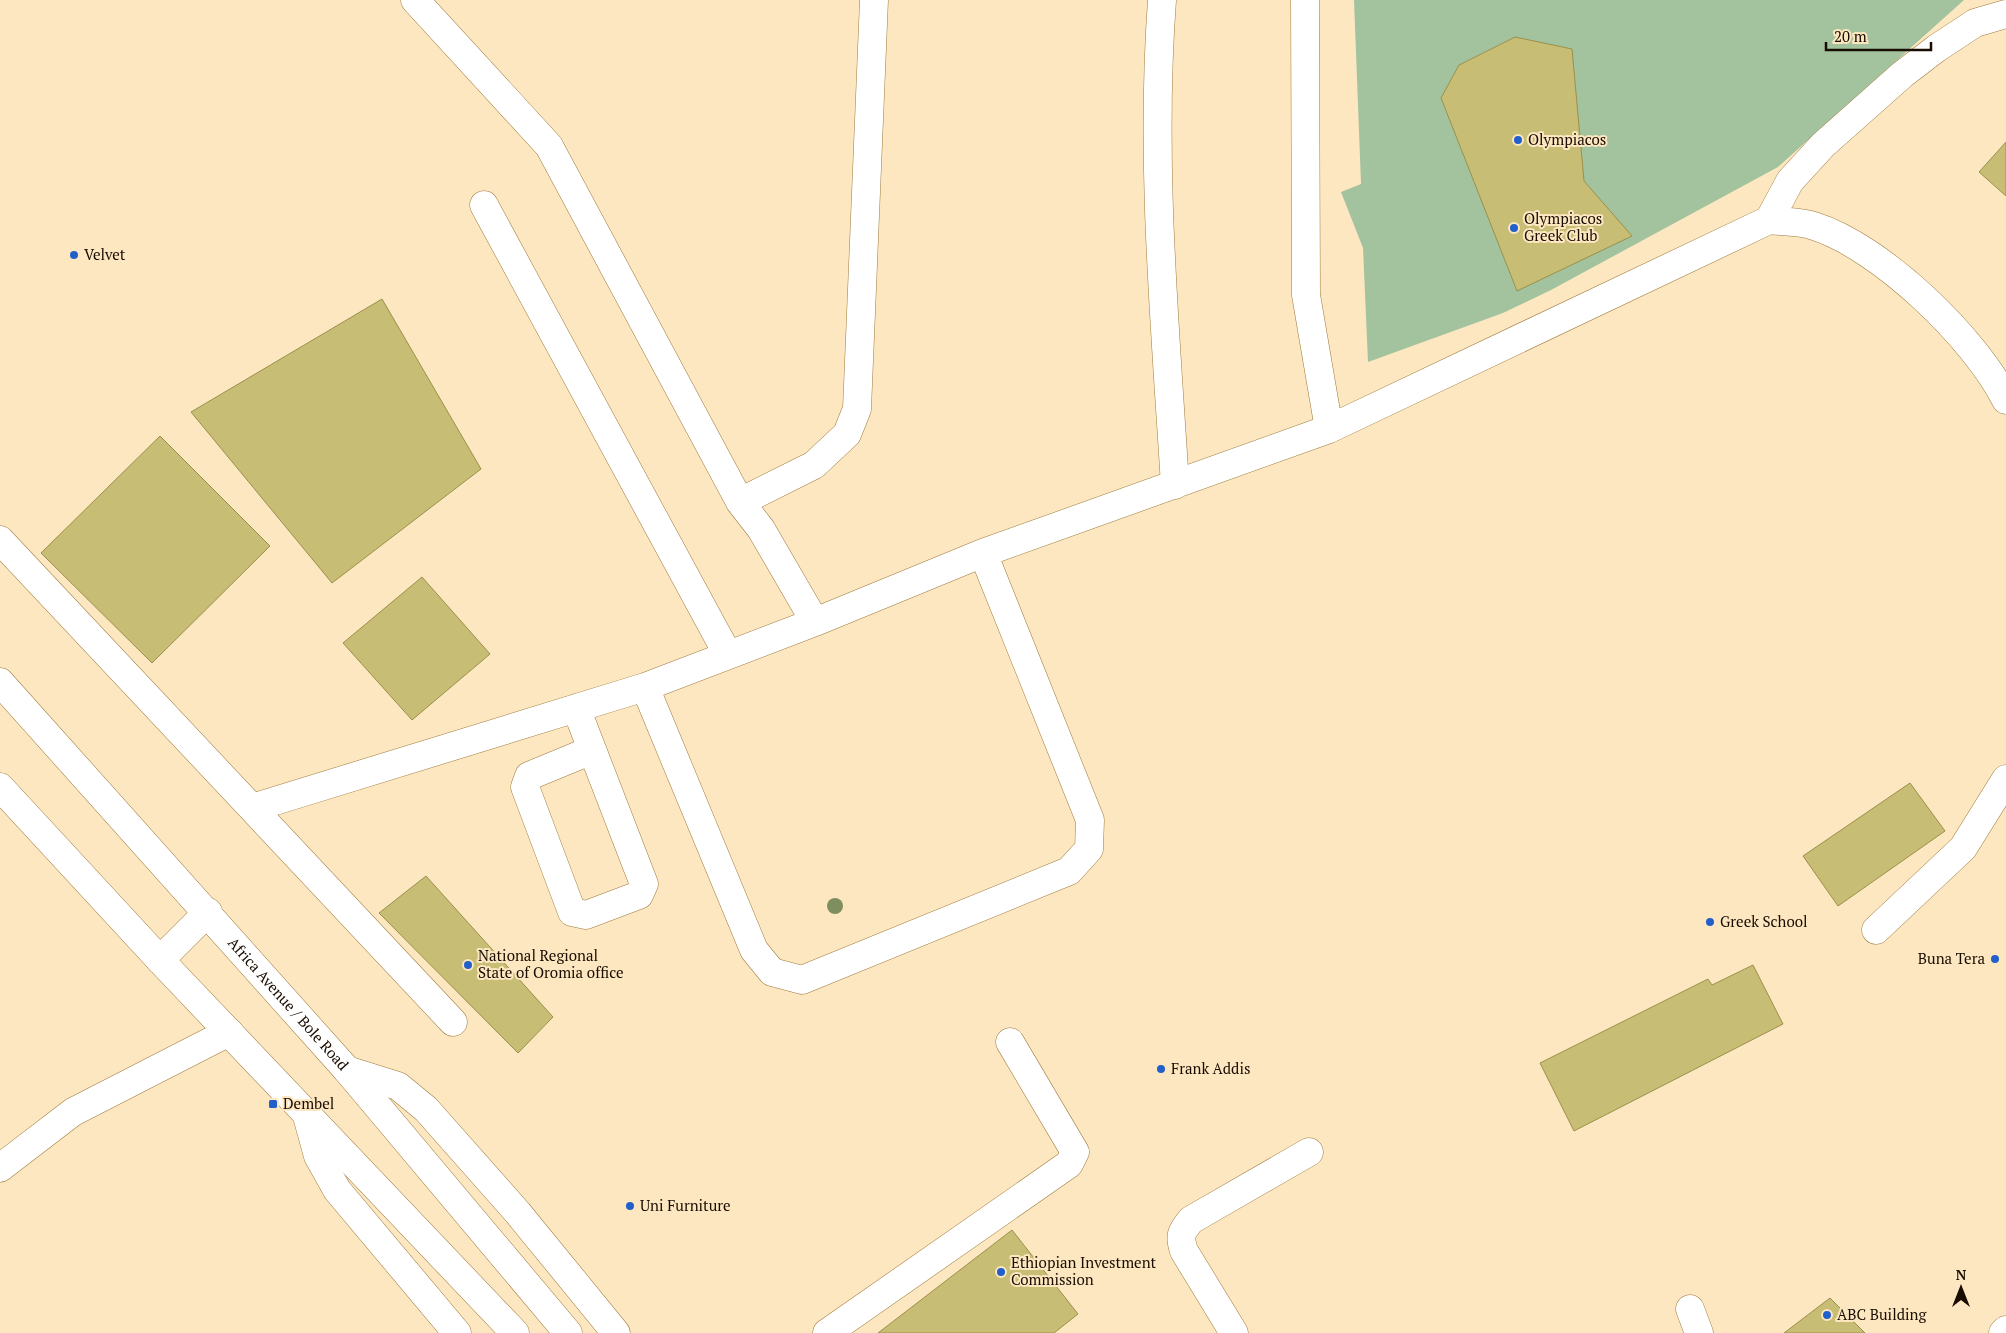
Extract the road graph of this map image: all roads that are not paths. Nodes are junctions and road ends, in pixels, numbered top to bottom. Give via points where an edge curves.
1 (415, 0) edge
2 (874, 0) edge
3 (1162, 0) edge
4 (1305, 0) edge
5 (2006, 14) edge
6 (484, 205) dead end
7 (1769, 220) junction
8 (2006, 400) edge
9 (1329, 429) junction
10 (1175, 485) junction
11 (740, 502) junction
12 (0, 540) edge
13 (984, 553) junction
14 (815, 622) junction
15 (728, 655) junction
16 (0, 682) edge
17 (645, 687) junction
18 (576, 708) junction
19 (592, 750) junction
20 (2006, 778) edge
21 (0, 788) edge
22 (252, 808) junction
23 (208, 912) junction
24 (1876, 930) dead end
25 (160, 960) junction
26 (453, 1022) dead end
27 (229, 1032) junction
28 (1010, 1042) dead end
29 (347, 1070) junction
30 (306, 1112) junction
31 (1309, 1152) dead end
32 (0, 1168) edge
33 (457, 1333) edge
34 (515, 1333) edge
35 (568, 1333) edge
36 (616, 1333) edge
37 (827, 1333) edge
38 (1234, 1333) edge

1 - 11 street via 549,146
2 - 11 street via 857,409 848,434 814,465
3 - 10 street via 1156,69 1157,166
4 - 9 street via 1306,295
5 - 7 street via 1976,23 1903,74 1823,145 1790,181
6 - 15 street
7 - 8 street via 1814,225 1858,245 1942,314 1998,383
7 - 9 street
9 - 10 street
10 - 13 street
11 - 14 street via 761,529
12 - 22 street
13 - 14 street
13 - 17 street via 1090,820 1089,849 1069,871 802,980 772,972 754,950
14 - 15 street
15 - 17 street
16 - 23 street, Africa Avenue / Bole Road
17 - 18 street
18 - 19 street
18 - 22 street
19 - 19 street via 644,884 638,896 586,915 572,912 525,787 529,776
20 - 24 street via 1963,848
21 - 25 street
22 - 26 street
23 - 25 street
23 - 29 street, Africa Avenue / Bole Road
25 - 27 street
27 - 30 street
27 - 32 street via 73,1112
28 - 37 street via 1075,1152 1069,1164
29 - 35 street, Africa Avenue / Bole Road
29 - 36 street via 398,1086 426,1109 518,1213
30 - 33 street via 318,1156 337,1190
30 - 34 street
31 - 38 street via 1191,1220 1181,1232 1184,1251

